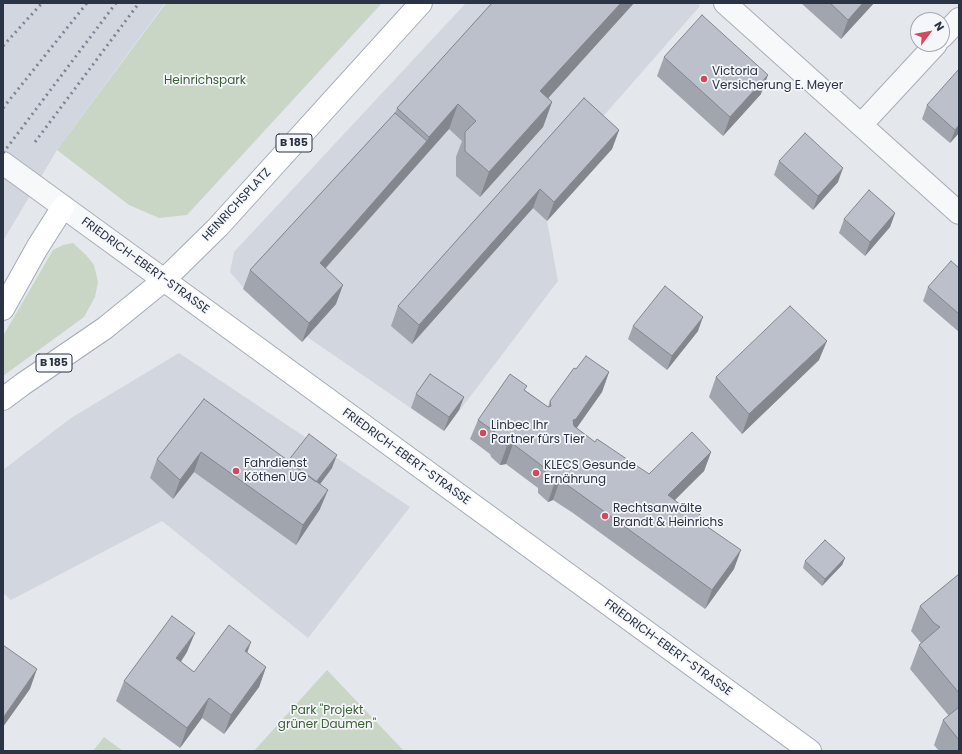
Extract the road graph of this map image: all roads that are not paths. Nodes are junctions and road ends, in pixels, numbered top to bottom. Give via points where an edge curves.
1 (421, 3) edge
2 (724, 3) edge
3 (959, 19) edge
4 (950, 29) edge
5 (929, 52) edge
6 (861, 125) junction
7 (3, 163) edge
8 (63, 207) junction
9 (959, 213) edge
10 (164, 280) junction
11 (3, 309) edge
12 (3, 399) edge
13 (810, 751) edge

1 - 10 main road, HEINRICHSPLATZ / B 185 via 218,227
2 - 6 street
3 - 4 street
5 - 6 street
6 - 9 street
7 - 8 street, FRIEDRICH-EBERT-STRASSE
8 - 10 street, FRIEDRICH-EBERT-STRASSE
8 - 11 main road
10 - 12 main road, B 185 via 105,328
10 - 13 main road, FRIEDRICH-EBERT-STRASSE

